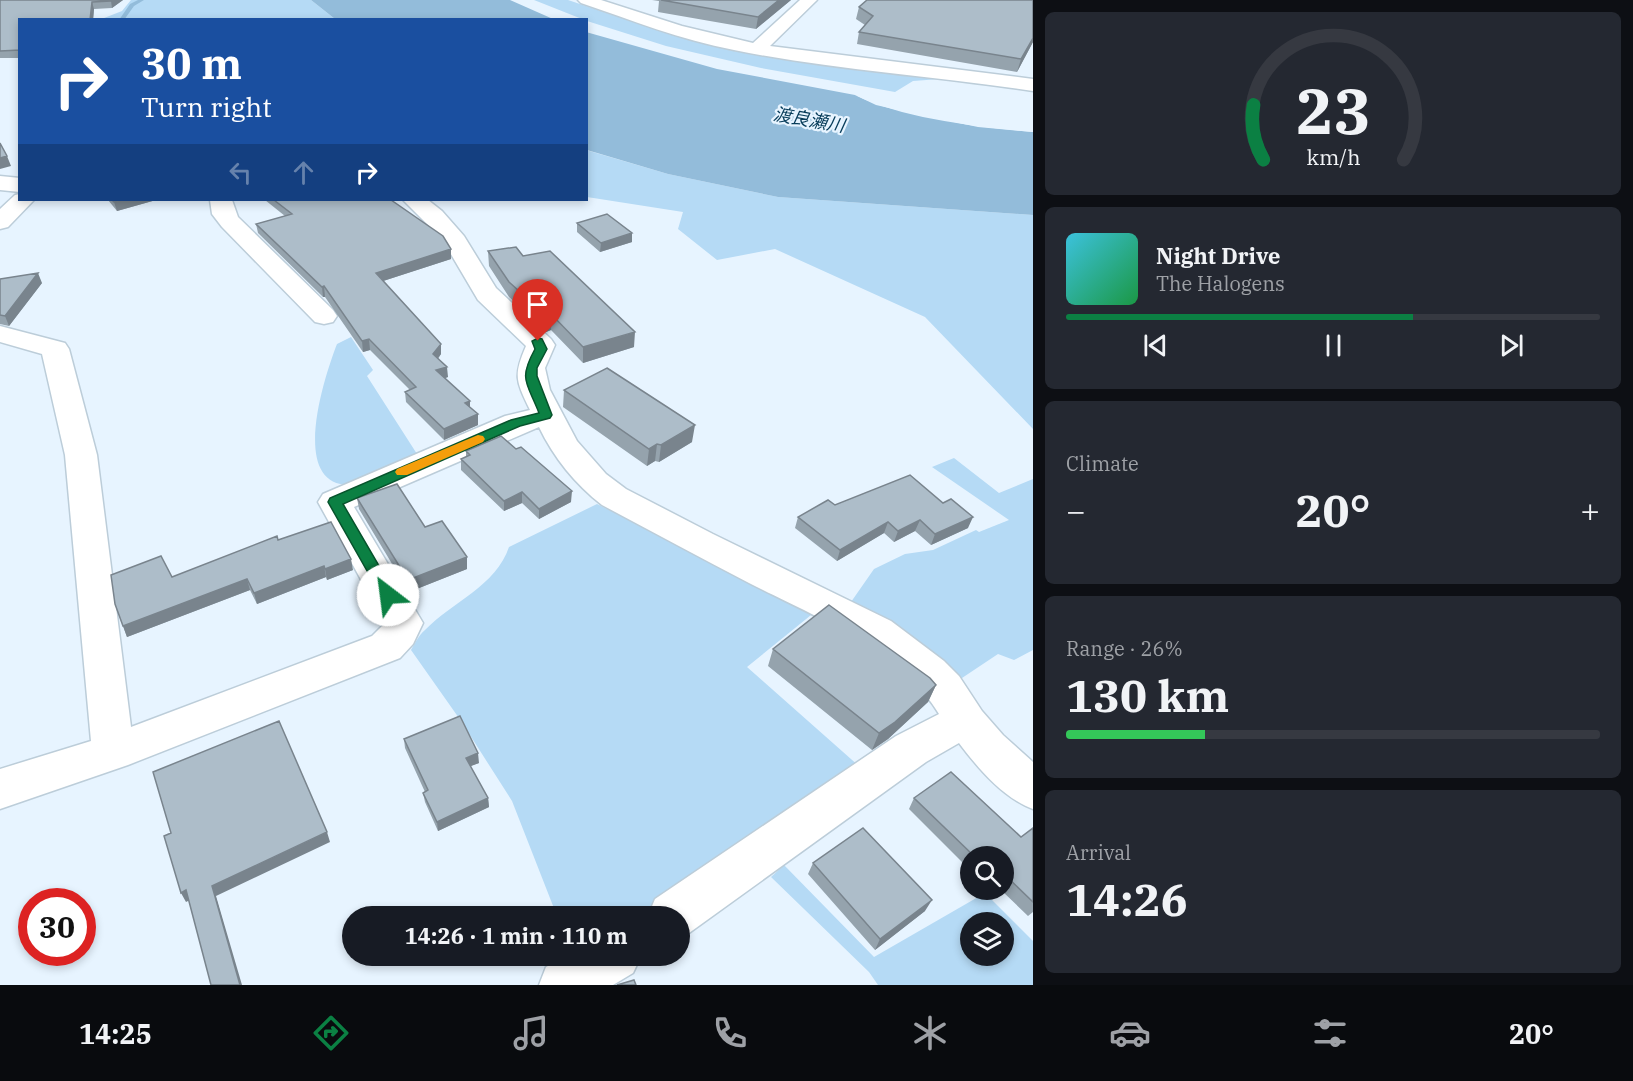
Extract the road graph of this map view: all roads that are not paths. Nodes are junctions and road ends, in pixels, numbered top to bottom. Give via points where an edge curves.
1 (586, 0) edge
2 (809, 0) edge
3 (757, 49) junction
4 (1033, 85) edge
5 (0, 183) edge
6 (18, 185) edge
7 (22, 201) edge
8 (221, 201) edge
9 (416, 201) edge
10 (0, 222) edge
11 (324, 316) dead end
12 (0, 334) edge
13 (546, 415) junction
14 (967, 723) junction
15 (113, 752) junction
16 (0, 789) edge
17 (1033, 789) edge
18 (686, 906) edge
19 (598, 966) edge
20 (564, 985) edge

1 - 3 street via 699,37
2 - 3 street
3 - 4 street
5 - 6 street
7 - 10 street
8 - 11 street via 230,222
9 - 13 street via 428,208 459,246 487,294 541,345 531,376
12 - 15 street via 55,349 82,465
13 - 14 street via 578,466 614,497 878,632 930,672
13 - 15 street via 516,423 335,502 404,623 386,647
14 - 17 street
14 - 18 street via 911,749
15 - 16 street
19 - 20 street

